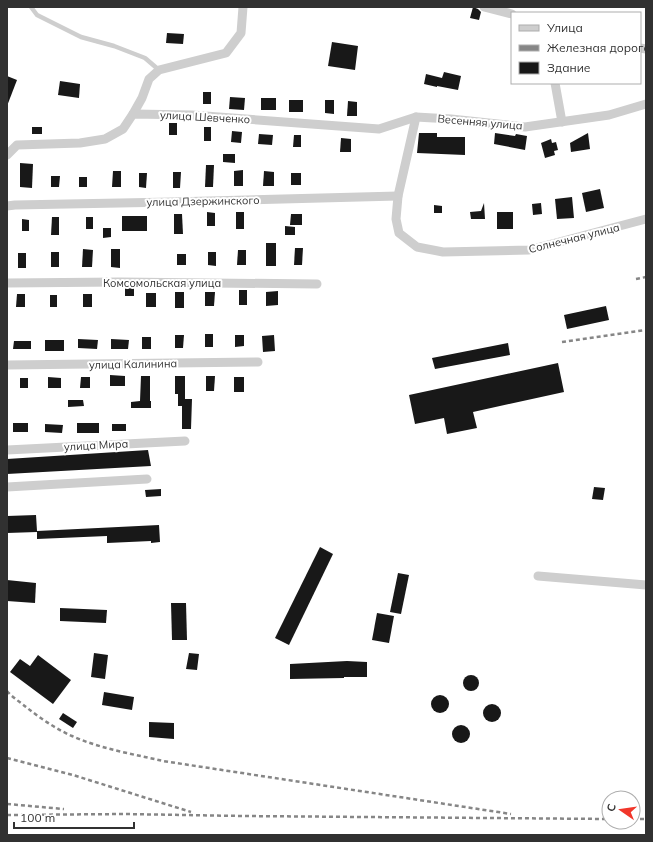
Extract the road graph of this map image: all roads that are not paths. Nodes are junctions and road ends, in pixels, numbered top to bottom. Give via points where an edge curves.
1 (31, 7) edge
2 (243, 7) edge
3 (484, 7) edge
4 (511, 14) edge
5 (159, 70) junction
6 (555, 84) edge
7 (646, 104) edge
8 (133, 114) junction
9 (416, 118) junction
10 (562, 122) junction
11 (7, 155) edge
12 (398, 196) junction
13 (7, 206) edge
14 (646, 219) edge
15 (7, 283) edge
16 (317, 284) dead end
17 (258, 362) dead end
18 (7, 364) edge
19 (185, 441) dead end
20 (7, 450) edge
21 (147, 479) dead end
22 (7, 487) edge
23 (538, 576) dead end
24 (646, 585) edge

1 - 5 lane via 37,15 81,37 145,58
2 - 5 street via 241,33 226,53
3 - 4 street
5 - 8 street via 149,79
6 - 10 street
7 - 10 street, Весенняя улица via 609,116
8 - 9 street, улица Шевченко via 192,115 379,129
8 - 11 street via 123,129 105,139 80,143 16,145
9 - 10 street, Весенняя улица via 525,127
9 - 12 street
12 - 13 street, улица Дзержинского
12 - 14 street, Солнечная улица via 396,219 399,233 417,247 443,252 529,250
15 - 16 street, Комсомольская улица
17 - 18 street, улица Калинина
19 - 20 street, улица Мира
21 - 22 street
23 - 24 street

